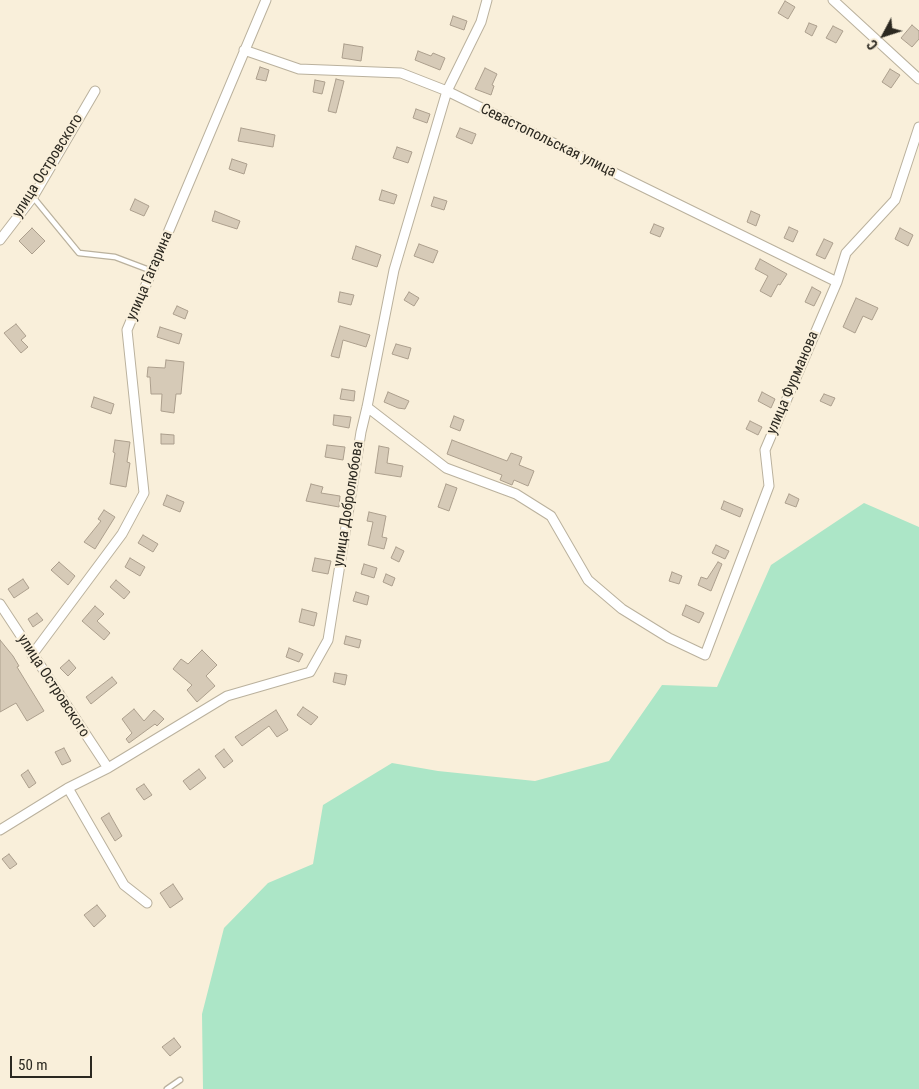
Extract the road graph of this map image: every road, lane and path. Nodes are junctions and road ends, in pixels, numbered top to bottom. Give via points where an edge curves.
1 (266, 0) edge
2 (487, 0) edge
3 (834, 0) edge
4 (244, 50) junction
5 (919, 79) edge
6 (94, 91) dead end
7 (446, 91) junction
8 (919, 127) edge
9 (33, 197) junction
10 (0, 240) edge
11 (152, 271) junction
12 (836, 282) junction
13 (367, 407) junction
14 (0, 604) edge
15 (32, 655) junction
16 (108, 768) junction
17 (68, 788) junction
18 (0, 830) edge
19 (148, 903) dead end
20 (180, 1080) dead end
21 (167, 1089) edge

1 - 4 street, улица Гагарина
2 - 7 street, улица Добролюбова via 482,22
3 - 5 street
4 - 7 street, Севастопольская улица via 299,69 401,73
4 - 11 street, улица Гагарина
6 - 9 street, улица Островского
7 - 12 street, Севастопольская улица
7 - 13 street, улица Добролюбова via 394,270
8 - 12 street, улица Фурманова via 895,200 846,253
9 - 10 street, улица Островского
9 - 11 lane via 79,253 115,257
11 - 15 street, улица Гагарина via 127,330 144,493 122,534
12 - 13 street, улица Фурманова via 764,450 769,486 705,655 669,638 622,609 588,580 551,516 516,494 446,468
13 - 16 street, улица Добролюбова via 328,640 310,672 227,696
14 - 15 street, улица Островского
15 - 16 street, улица Островского
16 - 17 street, улица Добролюбова
17 - 18 street, улица Добролюбова
17 - 19 street via 124,885
20 - 21 lane

